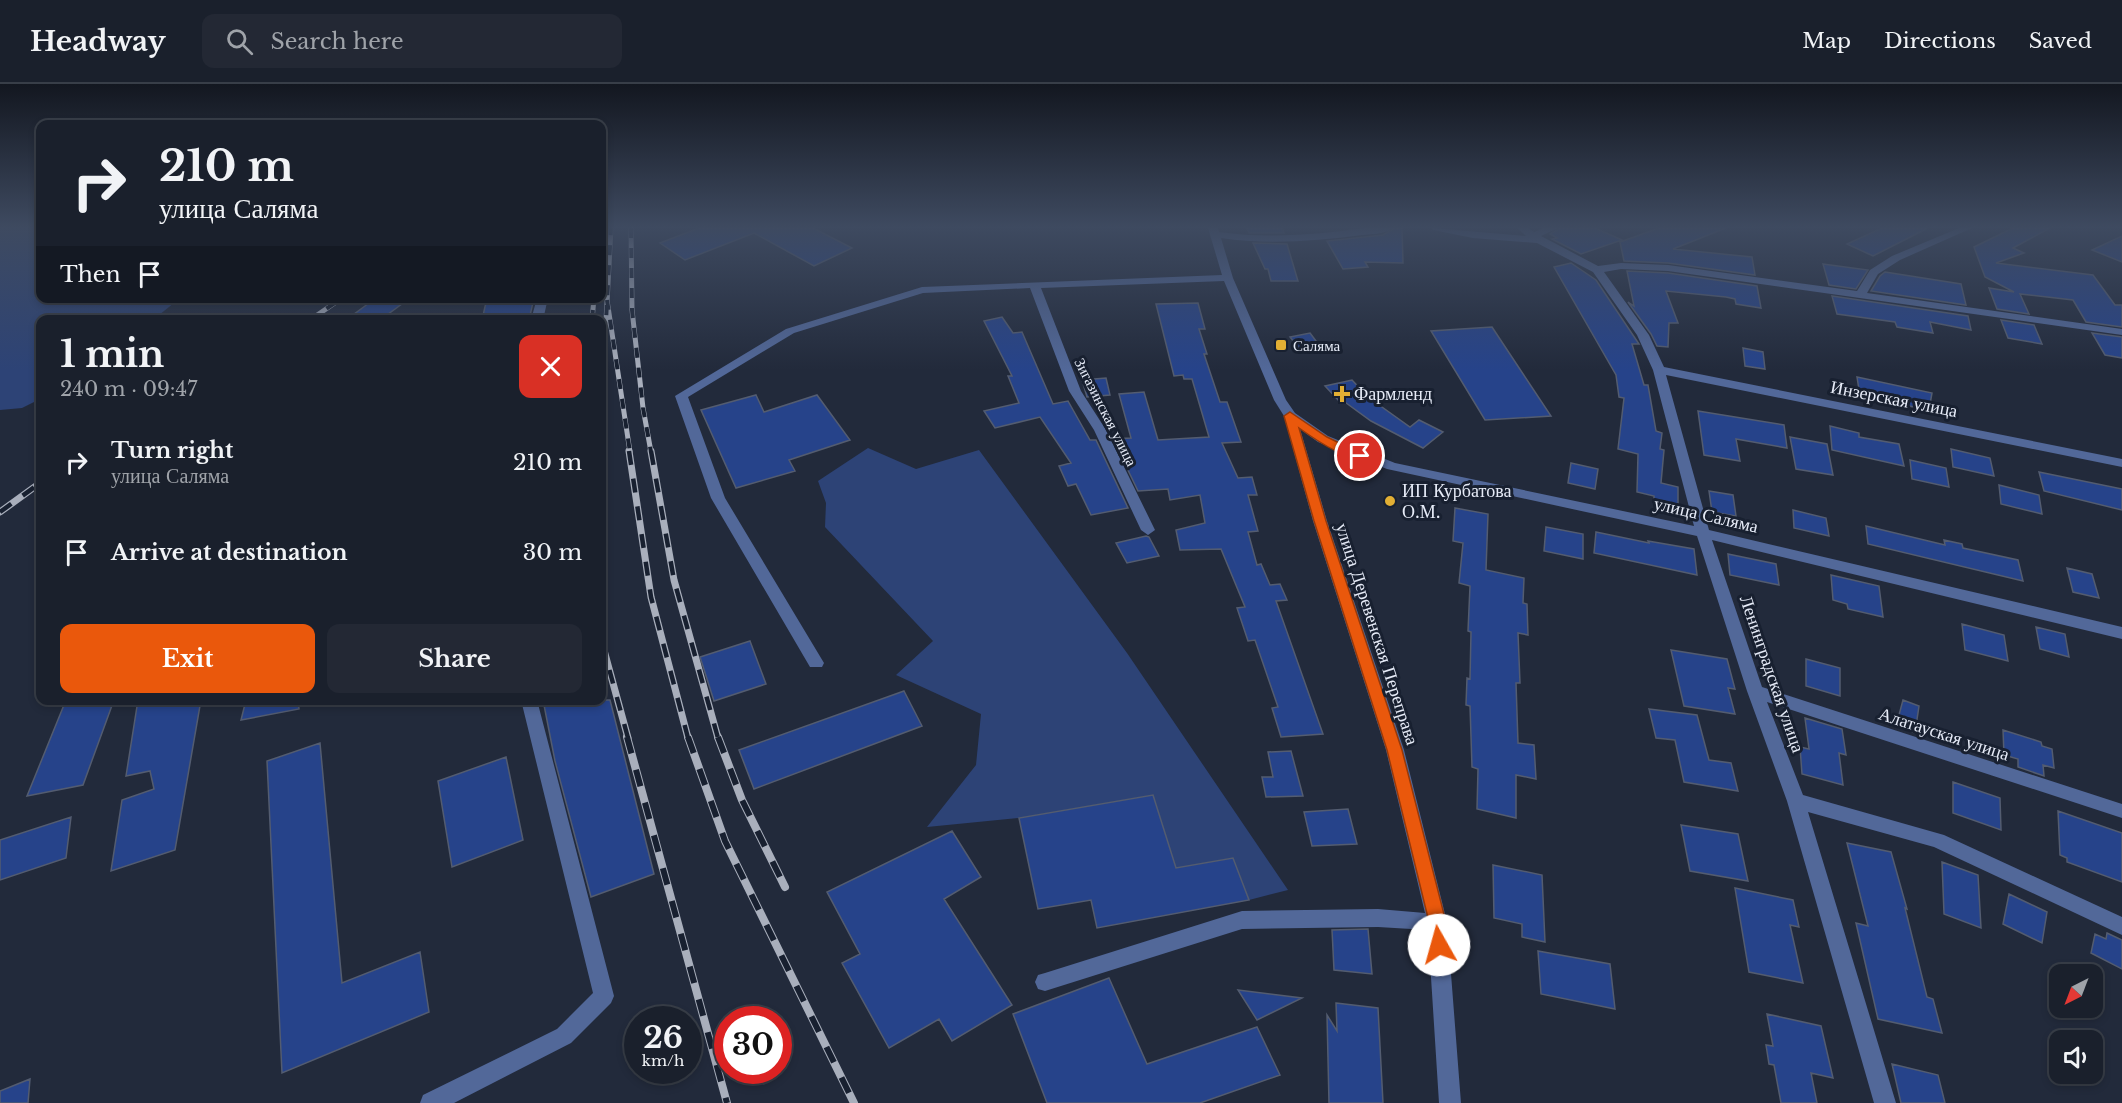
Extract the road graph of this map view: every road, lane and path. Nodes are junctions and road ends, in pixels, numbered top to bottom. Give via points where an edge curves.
1 (1602, 276) edge
2 (1724, 276) edge
3 (1872, 276) edge
4 (1228, 278) joint
5 (1034, 285) junction
6 (1861, 294) junction
7 (2122, 332) edge
8 (1659, 370) junction
9 (1290, 416) junction
10 (2122, 462) edge
11 (1148, 530) dead end
12 (1704, 533) junction
13 (2122, 633) edge
14 (816, 663) dead end
15 (1755, 691) junction
16 (530, 705) edge
17 (1796, 801) junction
18 (2122, 811) edge
19 (1437, 922) junction
20 (2122, 926) edge
21 (1046, 982) dead end
22 (453, 1098) edge
23 (431, 1103) edge
24 (1450, 1103) edge
25 (1885, 1103) edge

1 - 8 street, Ленинградская улица via 1643,335
2 - 6 street
3 - 6 street
4 - 5 street
4 - 9 street, улица Деревенская Переправа
5 - 11 street, Зигазинская улица via 1075,391 1100,430
5 - 14 street via 922,290 790,331 681,396 718,498
6 - 7 street
8 - 10 street, Инзерская улица
8 - 12 street, Ленинградская улица
9 - 12 street, улица Саляма via 1323,440 1392,466
9 - 19 street, улица Деревенская Переправа via 1395,750
12 - 13 street, улица Саляма
12 - 15 street, Ленинградская улица
15 - 17 street, Ленинградская улица
15 - 18 street, Алатауская улица
16 - 22 street via 604,996 564,1036
17 - 20 street via 1938,840
17 - 25 street, Ленинградская улица
19 - 21 street via 1378,918 1242,920
19 - 24 street, улица Деревенская Переправа
22 - 23 street

